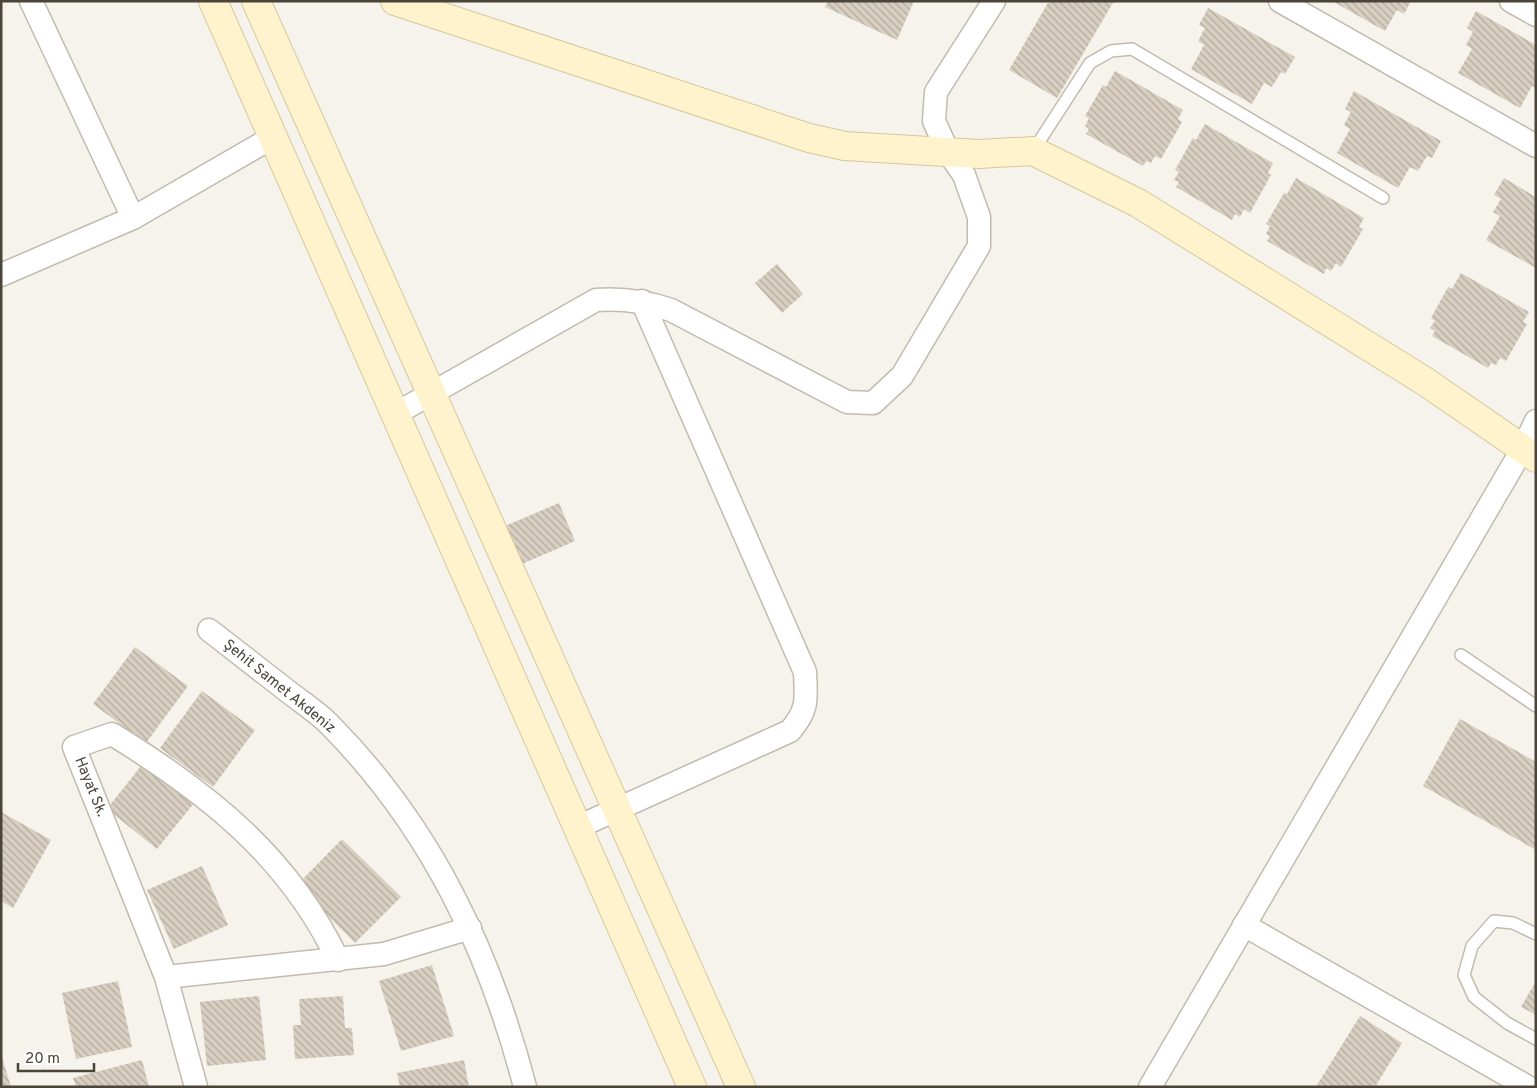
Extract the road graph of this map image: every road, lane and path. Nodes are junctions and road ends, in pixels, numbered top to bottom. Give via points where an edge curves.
1 (31, 1) edge
2 (213, 1) edge
3 (256, 1) edge
4 (395, 1) edge
5 (994, 1) edge
6 (1280, 1) edge
7 (1511, 1) edge
8 (1536, 15) edge
9 (273, 137) junction
10 (1536, 146) edge
11 (1033, 151) junction
12 (948, 152) junction
13 (1383, 198) dead end
14 (133, 218) junction
15 (1, 275) edge
16 (642, 301) junction
17 (430, 392) junction
18 (395, 414) junction
19 (1536, 421) edge
20 (1529, 453) edge
21 (210, 630) dead end
22 (1461, 655) dead end
23 (1536, 706) edge
24 (617, 810) junction
25 (578, 827) junction
26 (1244, 925) junction
27 (470, 928) junction
28 (1536, 934) edge
29 (338, 960) junction
30 (166, 977) junction
31 (1536, 1039) edge
32 (196, 1087) edge
33 (525, 1087) edge
34 (692, 1087) edge
35 (741, 1087) edge
36 (1150, 1087) edge
37 (1528, 1087) edge

1 - 14 street
2 - 9 street
3 - 17 street
4 - 12 street via 809,138 845,146
5 - 12 street via 936,92 934,121
6 - 10 street
7 - 8 street
9 - 14 street
9 - 18 street
11 - 12 street
11 - 13 lane via 1090,63 1111,51 1132,49
11 - 20 street via 1138,203 1426,382
12 - 16 street via 964,175 976,209 979,246 902,376 873,403 846,402 671,310
14 - 15 street
16 - 17 street via 620,298 596,300
16 - 24 street via 804,672 806,698 803,717 790,731
17 - 18 street
17 - 24 street
18 - 25 street
19 - 20 street
20 - 26 street
21 - 27 street, Şehit Samet Akdeniz via 328,723 375,776 414,827
22 - 23 lane
24 - 25 street
24 - 35 street
25 - 34 street
26 - 36 street
26 - 37 street
27 - 29 street via 384,954
27 - 33 street, Şehit Samet Akdeniz via 506,1016
28 - 31 lane via 1513,924 1494,921 1472,946 1464,975 1474,997 1507,1023
29 - 30 street via 291,962
29 - 30 street, Hayat Sk. via 322,928 267,853 222,811 160,763 112,734 74,747
30 - 32 street, Hayat Sk.

